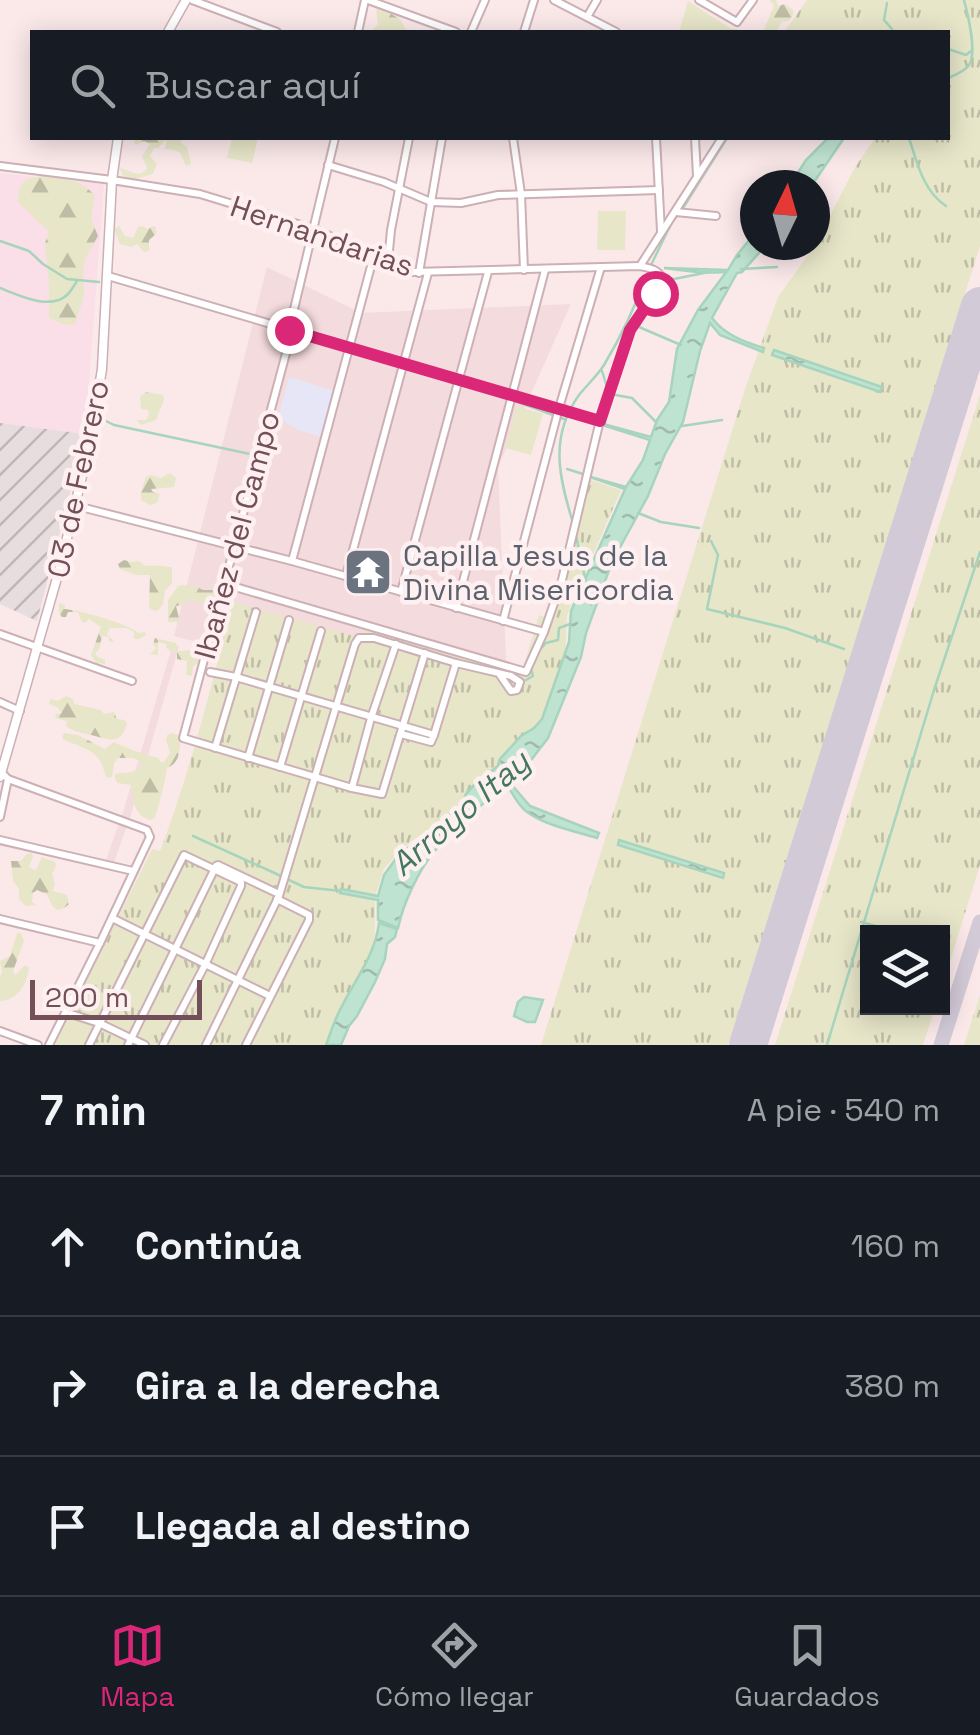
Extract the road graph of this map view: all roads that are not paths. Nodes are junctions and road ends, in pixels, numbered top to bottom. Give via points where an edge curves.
1 (189, 0) edge
2 (367, 0) edge
3 (485, 0) edge
4 (534, 0) edge
5 (554, 0) edge
6 (597, 0) edge
7 (698, 0) edge
8 (753, 0) edge
9 (587, 17) junction
10 (169, 30) edge
11 (272, 30) edge
12 (359, 30) edge
13 (450, 30) edge
14 (471, 30) edge
15 (525, 30) edge
16 (612, 30) edge
17 (118, 140) edge
18 (334, 140) edge
19 (408, 140) edge
20 (442, 140) edge
21 (513, 140) edge
22 (656, 140) edge
23 (695, 140) edge
24 (721, 140) edge
25 (0, 166) edge
26 (328, 166) junction
27 (697, 178) junction
28 (112, 180) junction
29 (399, 189) junction
30 (659, 190) junction
31 (521, 194) junction
32 (430, 202) junction
33 (676, 212) junction
34 (716, 216) dead end
35 (314, 228) junction
36 (661, 234) junction
37 (374, 255) junction
38 (388, 261) junction
39 (643, 267) junction
40 (601, 268) junction
41 (524, 270) junction
42 (545, 270) junction
43 (488, 272) junction
44 (423, 273) junction
45 (108, 276) junction
46 (291, 331) junction
47 (348, 348) junction
48 (403, 364) junction
49 (458, 380) junction
50 (512, 396) junction
51 (559, 408) junction
52 (600, 421) junction
53 (77, 506) junction
54 (236, 547) junction
55 (292, 561) junction
56 (346, 576) junction
57 (225, 584) junction
58 (401, 592) junction
59 (456, 608) junction
60 (256, 612) dead end
61 (289, 620) dead end
62 (504, 621) junction
63 (321, 631) dead end
64 (544, 632) junction
65 (0, 634) edge
66 (396, 644) junction
67 (38, 647) junction
68 (426, 653) junction
69 (456, 663) junction
70 (210, 672) dead end
71 (500, 675) dead end
72 (236, 677) junction
73 (132, 681) dead end
74 (270, 687) junction
75 (301, 696) junction
76 (0, 702) edge
77 (336, 707) junction
78 (20, 710) junction
79 (371, 718) junction
80 (402, 730) junction
81 (214, 748) junction
82 (248, 758) junction
83 (280, 767) junction
84 (3, 775) edge
85 (314, 778) junction
86 (352, 788) junction
87 (0, 817) edge
88 (0, 840) edge
89 (214, 870) junction
90 (133, 871) junction
91 (278, 896) junction
92 (112, 918) junction
93 (0, 919) edge
94 (143, 934) junction
95 (100, 943) junction
96 (175, 950) junction
97 (205, 965) junction
98 (238, 981) junction
99 (270, 996) junction
100 (72, 1014) dead end
101 (100, 1023) junction
102 (0, 1031) edge
103 (130, 1042) edge
104 (38, 1045) edge
105 (50, 1045) edge
106 (89, 1045) edge
107 (145, 1045) edge
108 (163, 1045) edge
109 (206, 1045) edge
110 (246, 1045) edge

1 - 10 street
1 - 11 street
2 - 12 street
2 - 13 street
3 - 14 street
4 - 15 street
5 - 9 street
6 - 9 street
7 - 8 street via 737,22
9 - 16 street
17 - 28 street, 03 de Febrero
18 - 26 street, Ibañez del Campo
19 - 29 street
20 - 32 street
21 - 31 street
22 - 30 street
23 - 27 street
24 - 27 street
25 - 28 street, Hernandarias
26 - 29 street
26 - 35 street, Ibañez del Campo
27 - 33 street
28 - 35 street, Hernandarias via 200,194
28 - 45 street, 03 de Febrero
29 - 32 street
29 - 38 street
30 - 31 street
30 - 36 street
31 - 32 street
31 - 41 street
32 - 44 street
33 - 34 street
33 - 36 street
35 - 37 street, Hernandarias
35 - 46 street, Ibañez del Campo
36 - 39 street
37 - 38 street, Hernandarias
37 - 47 street
38 - 44 street, Hernandarias
39 - 40 street, Hernandarias
39 - 52 street via 662,278 630,330
40 - 42 street, Hernandarias
40 - 51 street
41 - 42 street, Hernandarias
41 - 43 street, Hernandarias
42 - 50 street
43 - 44 street, Hernandarias
43 - 49 street
44 - 48 street
45 - 46 street
45 - 53 street, 03 de Febrero via 102,369
46 - 47 street
46 - 54 street, Ibañez del Campo
47 - 48 street
47 - 55 street
48 - 49 street
48 - 56 street
49 - 50 street
49 - 58 street
50 - 51 street
50 - 59 street
51 - 52 street
51 - 62 street
52 - 64 street
53 - 54 street
53 - 67 street, 03 de Febrero
54 - 55 street
54 - 57 street, Ibañez del Campo
55 - 56 street
56 - 58 street
57 - 64 street via 526,672
57 - 81 street, Ibañez del Campo via 183,738
58 - 59 street
59 - 62 street
60 - 72 street
61 - 74 street
62 - 64 street
63 - 75 street
65 - 67 street
66 - 68 street
66 - 77 street via 359,638
66 - 79 street
67 - 73 street
67 - 78 street, 03 de Febrero
68 - 69 street
68 - 80 street
69 - 71 street
69 - 80 street via 434,735
70 - 72 street
72 - 74 street
72 - 81 street
74 - 75 street
74 - 82 street
75 - 77 street
75 - 83 street
76 - 78 street
77 - 79 street
77 - 85 street
78 - 84 street, 03 de Febrero
79 - 80 street
79 - 86 street
80 - 86 street via 382,794
81 - 82 street
82 - 83 street
83 - 85 street
84 - 87 street
84 - 90 street via 147,830 150,837
85 - 86 street
85 - 91 street
88 - 90 street
89 - 91 street via 218,864
89 - 94 street via 182,856
89 - 96 street
89 - 97 street via 242,884
90 - 92 street
91 - 98 street
91 - 99 street via 310,920
92 - 94 street
92 - 95 street
93 - 95 street
94 - 96 street
94 - 101 street
95 - 105 street
96 - 97 street
96 - 103 street
97 - 98 street
97 - 108 street
98 - 99 street
98 - 109 street
99 - 110 street
100 - 101 street
101 - 103 street
101 - 106 street
102 - 104 street
103 - 107 street

